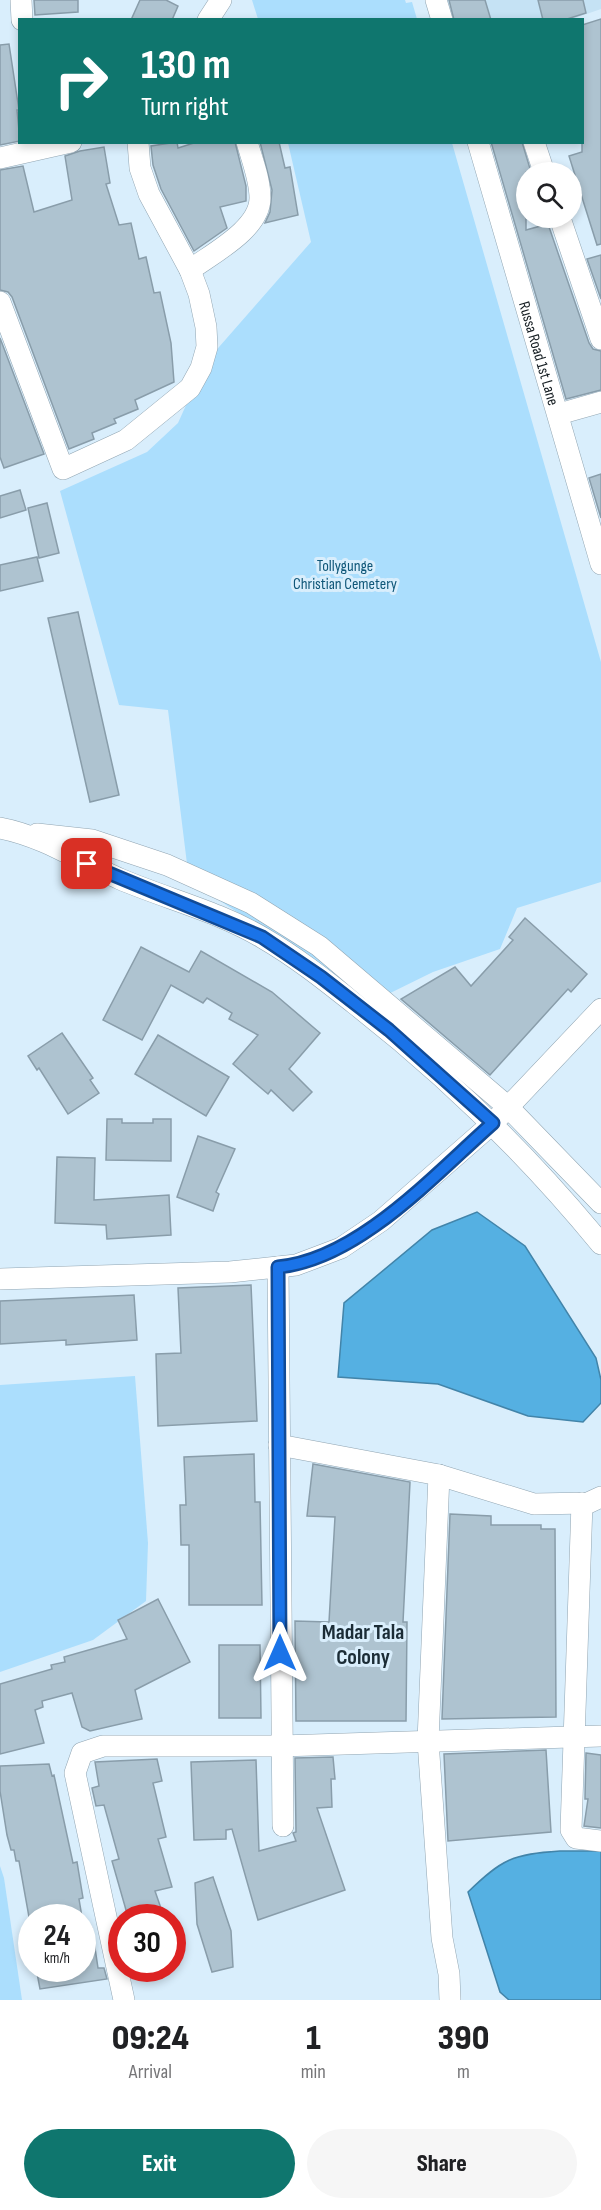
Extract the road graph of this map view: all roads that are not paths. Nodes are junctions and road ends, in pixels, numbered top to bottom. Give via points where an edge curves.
1 (21, 0) edge
2 (436, 0) edge
3 (22, 18) edge
4 (441, 18) edge
5 (57, 144) edge
6 (138, 144) edge
7 (248, 144) edge
8 (479, 144) edge
9 (535, 144) edge
10 (29, 148) edge
11 (0, 158) edge
12 (541, 162) edge
13 (563, 228) edge
14 (190, 270) junction
15 (0, 302) edge
16 (601, 339) edge
17 (601, 402) edge
18 (559, 414) junction
19 (601, 564) edge
20 (0, 828) edge
21 (22, 832) junction
22 (601, 1009) edge
23 (507, 1106) junction
24 (493, 1123) junction
25 (601, 1203) edge
26 (601, 1244) edge
27 (278, 1267) junction
28 (0, 1279) edge
29 (279, 1445) junction
30 (439, 1475) junction
31 (592, 1500) edge
32 (573, 1737) junction
33 (601, 1737) edge
34 (428, 1741) junction
35 (280, 1746) junction
36 (283, 1826) dead end
37 (601, 1841) edge
38 (124, 2000) edge
39 (450, 2000) edge

1 - 3 street
2 - 4 street
5 - 10 street
6 - 14 street via 140,168 149,194
7 - 14 street via 259,183 258,211 252,224
8 - 18 street, Russa Road 1st Lane
9 - 12 street
10 - 11 street
13 - 16 street
14 - 15 street via 206,327 207,347 190,388 126,440 63,469
17 - 18 street
18 - 19 street, Russa Road 1st Lane
20 - 21 street
21 - 23 street via 92,840 167,865 251,903 319,946
21 - 24 street via 120,879 262,937 389,1030
22 - 23 street
23 - 24 street
23 - 25 street
24 - 26 street
24 - 27 street via 381,1221 341,1248 296,1265
27 - 28 street
27 - 29 street
29 - 30 street
29 - 35 street
30 - 31 street via 534,1504
30 - 34 street
31 - 32 street
32 - 33 street
32 - 34 street
32 - 37 street via 572,1834
34 - 35 street
34 - 39 street
35 - 36 street
35 - 38 street via 103,1746 82,1753 75,1773

